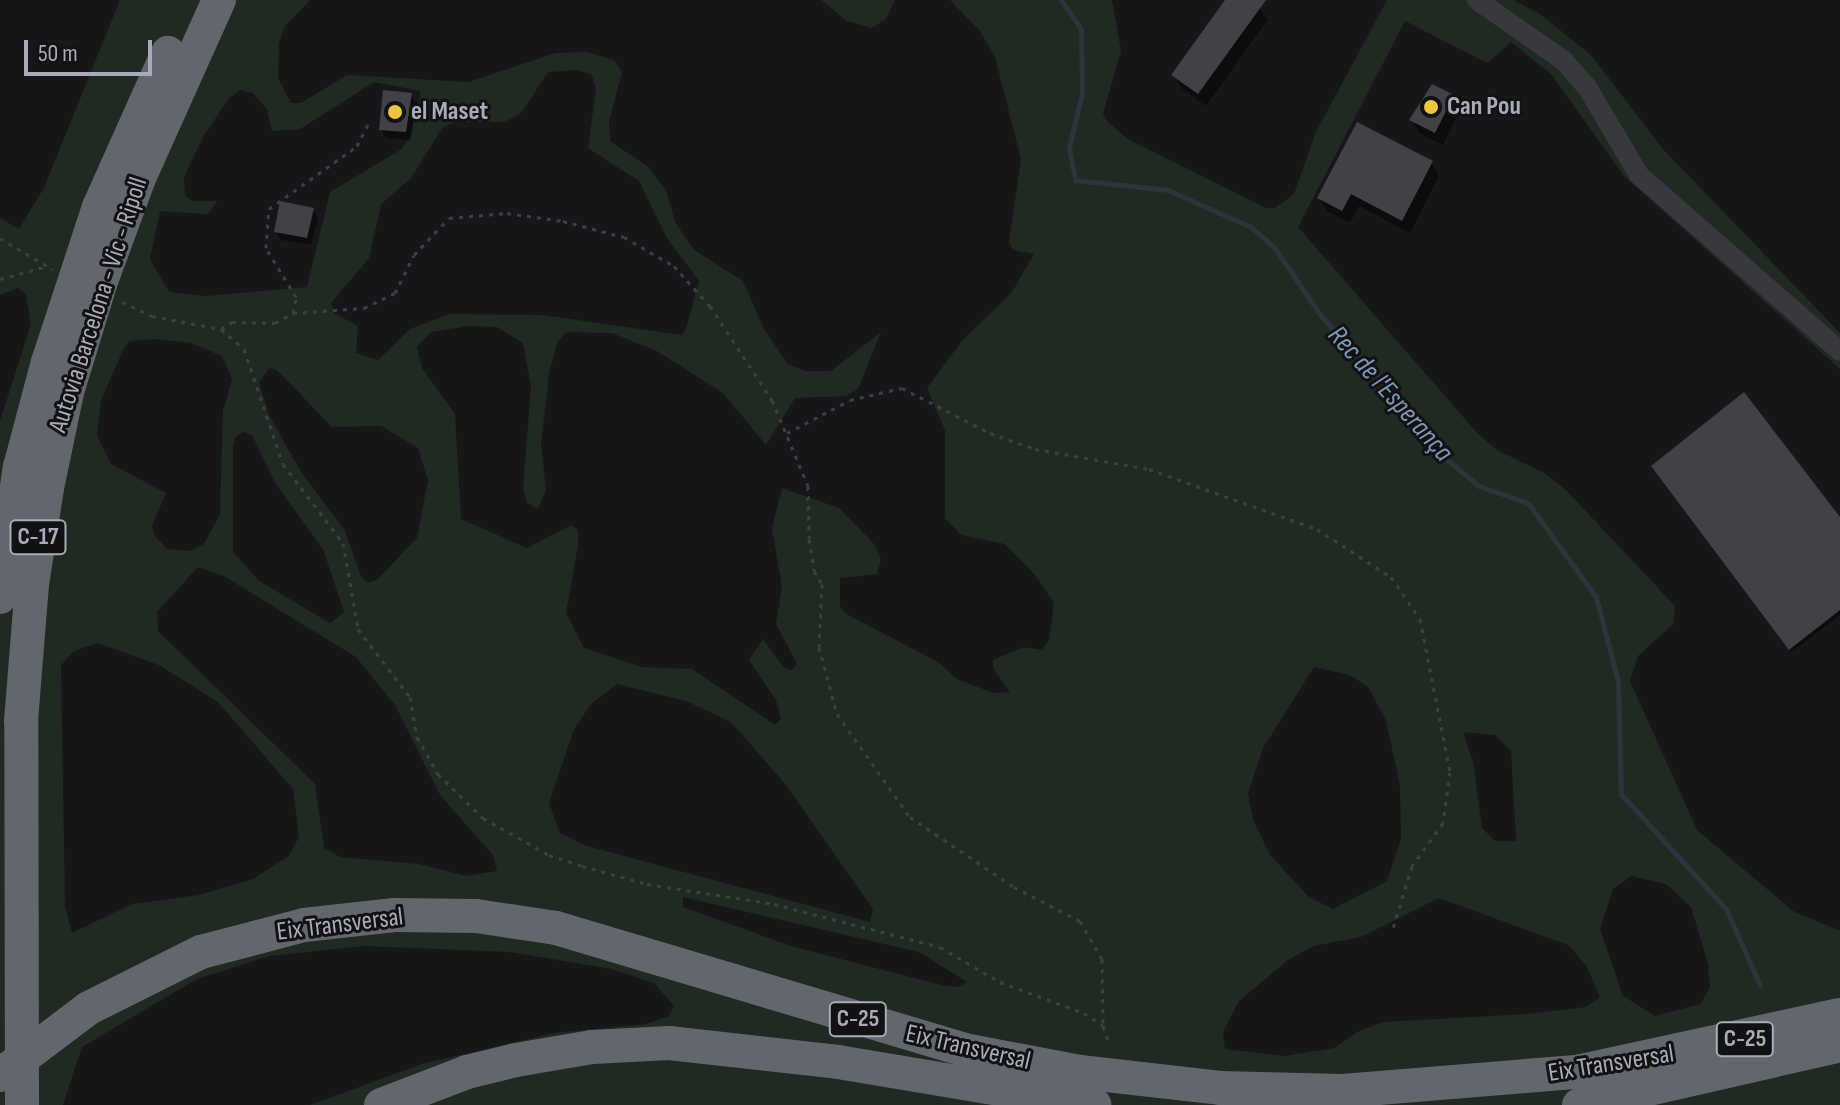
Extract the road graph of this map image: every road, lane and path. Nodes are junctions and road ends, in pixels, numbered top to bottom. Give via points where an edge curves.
1 (198, 0) edge
2 (219, 0) edge
3 (1477, 0) edge
4 (369, 122) dead end
5 (0, 238) edge
6 (48, 266) junction
7 (58, 272) dead end
8 (0, 279) edge
9 (115, 299) dead end
10 (293, 313) junction
11 (221, 329) junction
12 (1840, 351) edge
13 (787, 433) junction
14 (0, 597) edge
15 (1393, 928) dead end
16 (1840, 1015) edge
17 (1103, 1026) junction
18 (1110, 1045) dead end
19 (1840, 1045) edge
20 (0, 1075) edge
21 (22, 1105) edge
22 (381, 1105) edge
23 (1094, 1105) edge
24 (1579, 1105) edge

1 - 14 highway, Autovia Barcelona - Vic - Ripoll / C-17 via 119,157 80,259 20,467
2 - 21 highway, Autovia Barcelona - Vic - Ripoll / C-17 via 157,135 100,284 67,392 47,488 32,584 21,721
3 - 12 street via 1564,61 1587,87 1639,175
4 - 10 path via 357,146 269,209 266,248 296,297
5 - 6 path
6 - 7 path
6 - 8 path
9 - 11 path via 152,316
10 - 11 path via 275,323 232,322
10 - 13 path via 364,308 395,293 414,255 449,218 507,213 563,221 624,237 674,266 739,348
11 - 17 path via 244,349 283,464 343,543 358,629 410,697 417,737 438,774 469,807 549,855 582,866 647,884 774,904 940,947 1000,982 1084,1013
13 - 15 path via 850,400 902,388 990,433 1035,449 1149,469 1317,529 1391,577 1420,619 1450,772 1443,823 1412,866
13 - 17 path via 808,486 809,539 822,584 819,647 837,714 910,817 1014,887 1080,921 1102,959
16 - 20 highway, Eix Transversal / C-25, bridge via 1576,1072 1343,1091 1220,1088 1080,1072 964,1050 556,928 476,916 394,915 304,925 201,952 89,1008
17 - 18 path
19 - 24 highway, Eix Transversal / C-25
22 - 23 highway, C-25 via 467,1072 516,1060 592,1047 669,1043 838,1062

